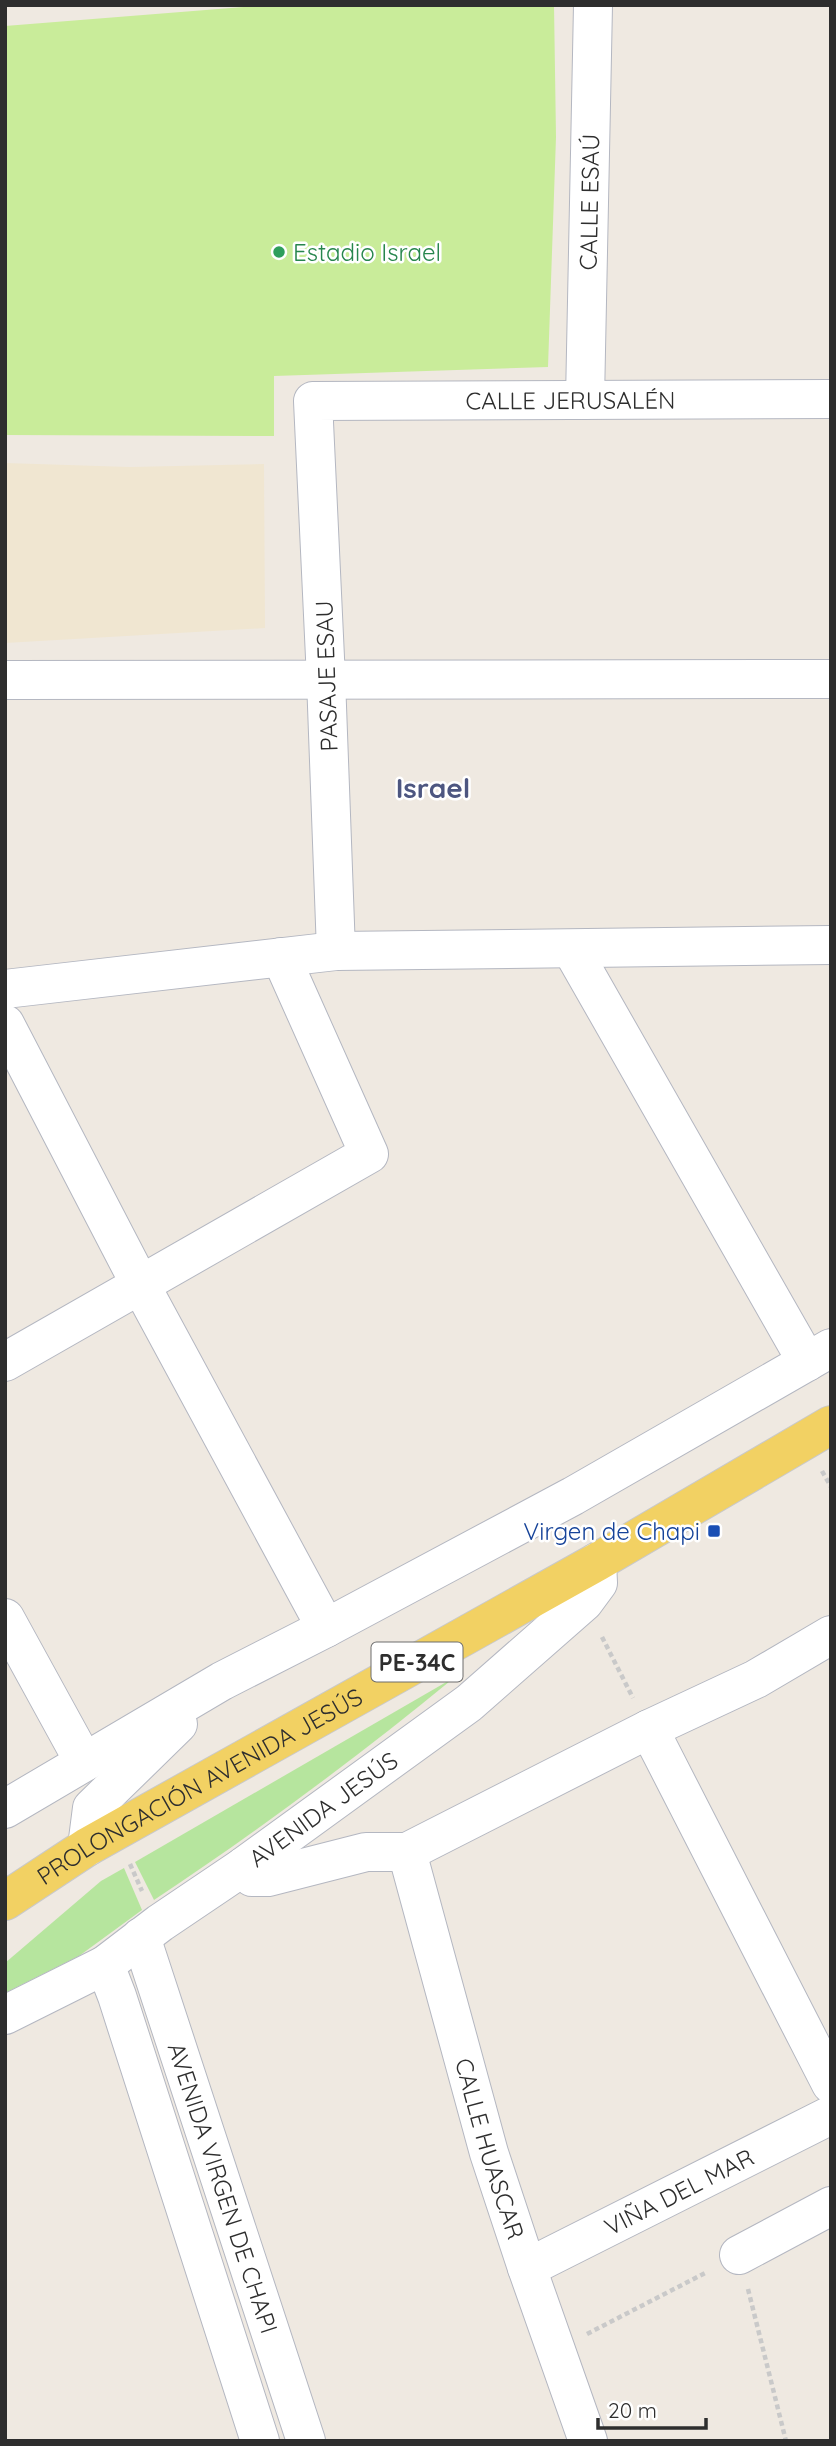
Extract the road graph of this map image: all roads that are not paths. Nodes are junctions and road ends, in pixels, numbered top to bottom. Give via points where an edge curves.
1 (593, 5) edge
2 (831, 399) edge
3 (585, 400) junction
4 (313, 401) joint
5 (326, 678) junction
6 (831, 679) edge
7 (5, 680) edge
8 (831, 945) edge
9 (572, 950) junction
10 (336, 951) junction
11 (281, 957) junction
12 (5, 989) edge
13 (5, 1024) edge
14 (140, 1284) junction
15 (819, 1355) edge
16 (5, 1362) edge
17 (831, 1425) edge
18 (597, 1562) junction
19 (831, 1606) edge
20 (5, 1618) edge
21 (326, 1628) junction
22 (831, 1636) edge
23 (756, 1679) junction
24 (222, 1681) junction
25 (649, 1729) junction
26 (84, 1762) junction
27 (5, 1809) edge
28 (87, 1847) junction
29 (408, 1852) junction
30 (243, 1867) junction
31 (11, 1901) edge
32 (141, 1937) junction
33 (104, 1965) junction
34 (5, 2015) edge
35 (831, 2084) edge
36 (831, 2115) edge
37 (831, 2206) edge
38 (739, 2255) road end
39 (527, 2268) junction
40 (260, 2441) edge
41 (306, 2441) edge
42 (588, 2441) edge

1 - 3 street, CALLE ESAÚ
2 - 3 street, CALLE JERUSALÉN
3 - 4 street, CALLE JERUSALÉN
4 - 5 street, PASAJE ESAU
5 - 6 street
5 - 7 street
5 - 10 street, PASAJE ESAU
8 - 9 street
9 - 10 street
9 - 15 street
10 - 11 street
11 - 12 street
11 - 14 street via 369,1154
13 - 14 street
14 - 16 street
14 - 21 street
15 - 21 street via 573,1496
17 - 18 main road, PROLONGACIÓN AVENIDA JESÚS / PE-34C
18 - 28 main road, PROLONGACIÓN AVENIDA JESÚS / PE-34C
18 - 30 street, AVENIDA JESÚS via 598,1583 584,1602 469,1703
19 - 23 street via 798,1633
20 - 26 street
21 - 24 street
22 - 23 street
23 - 25 street
24 - 26 street
24 - 28 street via 92,1808
25 - 29 street
25 - 35 street
26 - 27 street
28 - 31 main road, PROLONGACIÓN AVENIDA JESÚS / PE-34C
29 - 30 street via 366,1852 268,1877 252,1877
29 - 39 street, CALLE HUASCAR via 489,2153
30 - 32 street, AVENIDA JESÚS
32 - 33 street, AVENIDA JESÚS
32 - 41 street, AVENIDA VIRGEN DE CHAPI
33 - 34 street, AVENIDA JESÚS
33 - 40 street, AVENIDA VIRGEN DE CHAPI
36 - 39 street, VIÑA DEL MAR
37 - 38 street
39 - 42 street, CALLE HUASCAR

